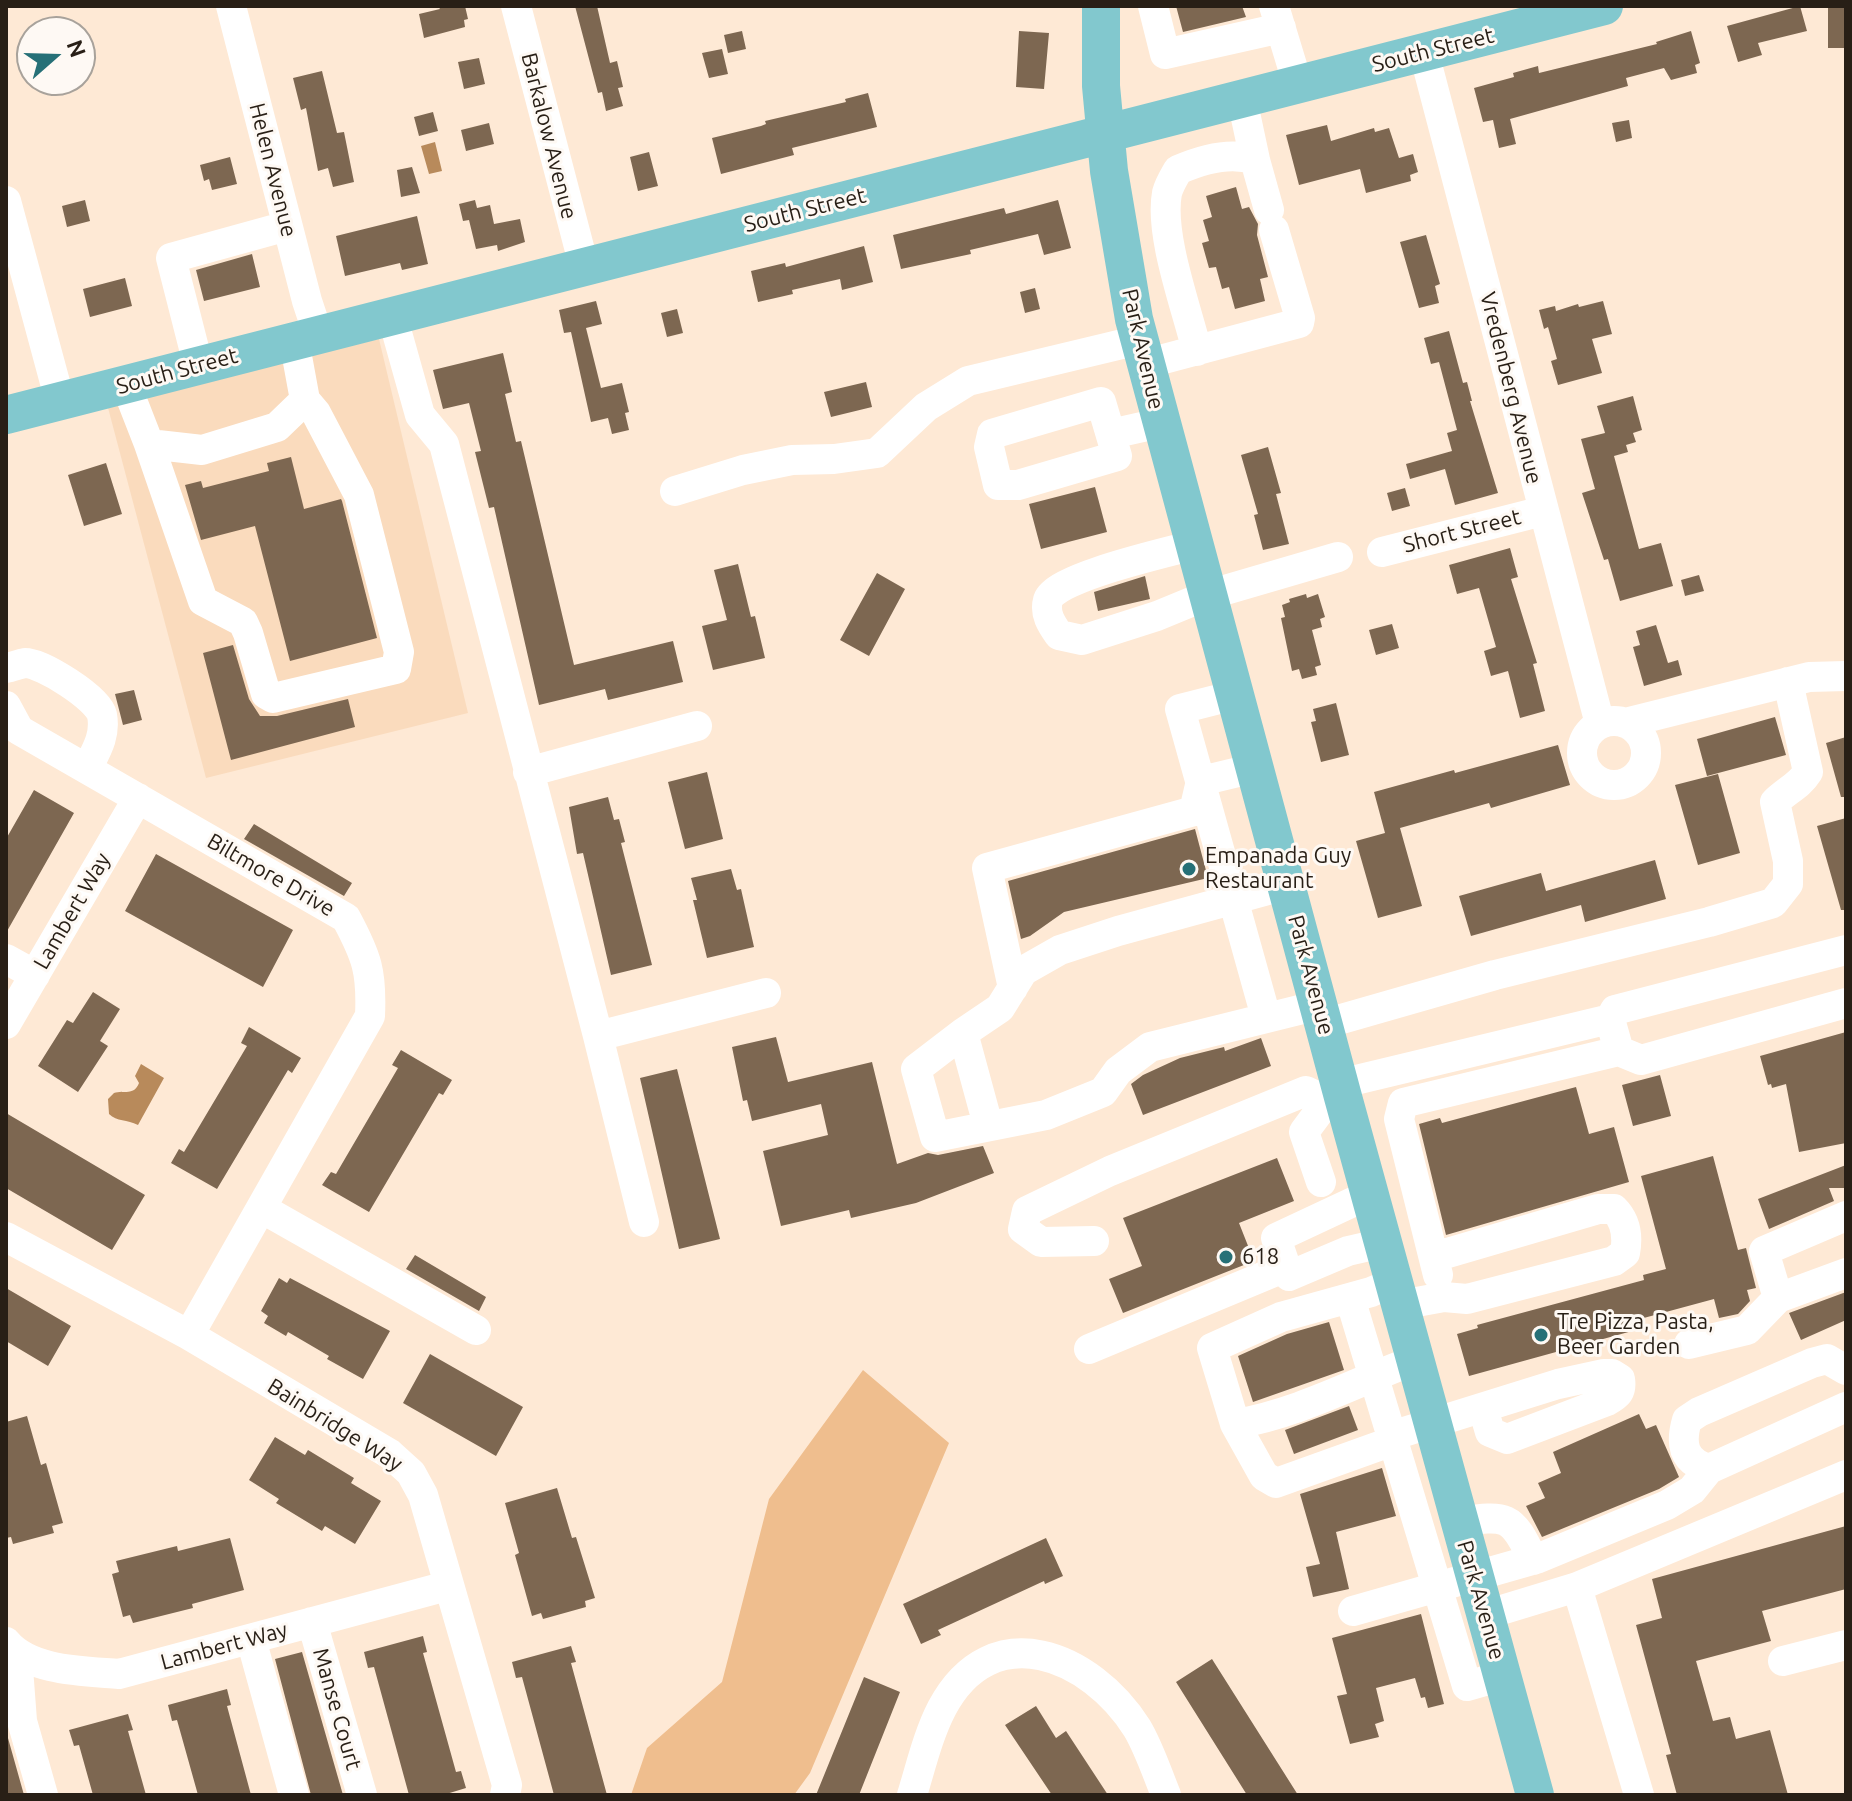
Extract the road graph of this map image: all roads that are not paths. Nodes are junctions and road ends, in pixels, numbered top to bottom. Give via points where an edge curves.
1 (231, 6) edge
2 (516, 6) edge
3 (1101, 6) edge
4 (1153, 6) edge
5 (1604, 6) edge
6 (1277, 17) edge
7 (1424, 53) junction
8 (1298, 85) junction
9 (1242, 99) junction
10 (1106, 134) junction
11 (1255, 160) junction
12 (6, 201) edge
13 (287, 226) junction
14 (584, 266) junction
15 (392, 315) junction
16 (306, 337) junction
17 (1197, 351) junction
18 (1142, 352) junction
19 (198, 364) junction
20 (126, 385) junction
21 (305, 400) junction
22 (60, 401) junction
23 (6, 415) edge
24 (1160, 423) junction
25 (149, 444) junction
26 (1114, 445) junction
27 (675, 491) dead end
28 (1543, 511) junction
29 (1194, 545) junction
30 (1382, 552) dead end
31 (1338, 557) dead end
32 (1208, 595) junction
33 (6, 668) edge
34 (1846, 676) edge
35 (1788, 682) junction
36 (1235, 695) junction
37 (697, 726) dead end
38 (10, 729) edge
39 (1255, 768) junction
40 (87, 769) junction
41 (528, 772) junction
42 (1201, 781) junction
43 (138, 798) junction
44 (1286, 885) junction
45 (1235, 898) junction
46 (1846, 950) edge
47 (6, 959) edge
48 (1013, 988) junction
49 (766, 993) dead end
50 (17, 997) edge
51 (1846, 1003) edge
52 (1322, 1014) junction
53 (1266, 1017) junction
54 (1610, 1019) junction
55 (963, 1033) junction
56 (598, 1036) junction
57 (1619, 1051) junction
58 (1336, 1094) junction
59 (988, 1125) junction
60 (1321, 1182) dead end
61 (1370, 1194) junction
62 (261, 1208) junction
63 (1846, 1216) edge
64 (644, 1222) dead end
65 (6, 1237) edge
66 (1094, 1241) dead end
67 (1383, 1243) junction
68 (1434, 1257) junction
69 (1286, 1267) junction
70 (1846, 1273) edge
71 (1397, 1294) junction
72 (1444, 1297) junction
73 (1350, 1298) junction
74 (1778, 1298) junction
75 (476, 1330) dead end
76 (189, 1335) junction
77 (1689, 1344) dead end
78 (1089, 1349) dead end
79 (1415, 1360) junction
80 (1846, 1370) edge
81 (1372, 1376) junction
82 (1846, 1407) edge
83 (1483, 1408) dead end
84 (1432, 1423) junction
85 (1235, 1424) junction
86 (1392, 1438) junction
87 (1709, 1469) junction
88 (1846, 1475) edge
89 (1449, 1486) junction
90 (1409, 1499) junction
91 (1459, 1522) junction
92 (1533, 1560) junction
93 (1474, 1575) junction
94 (447, 1586) junction
95 (1437, 1586) junction
96 (1577, 1587) junction
97 (1353, 1611) dead end
98 (1485, 1615) junction
99 (312, 1622) junction
100 (251, 1639) junction
101 (1846, 1645) edge
102 (11, 1648) edge
103 (1783, 1661) dead end
104 (1502, 1676) junction
105 (43, 1795) edge
106 (294, 1795) edge
107 (362, 1795) edge
108 (505, 1795) edge
109 (912, 1795) edge
110 (1166, 1795) edge
111 (1535, 1795) edge
112 (1639, 1795) edge

1 - 13 street, Helen Avenue
2 - 14 street, Barkalow Avenue
3 - 10 main road, Park Avenue
4 - 6 street via 1165,54
5 - 7 main road, South Street
6 - 8 street
7 - 8 main road, South Street
7 - 28 street, Vredenberg Avenue
8 - 9 main road, South Street
9 - 10 main road, South Street
9 - 11 street
10 - 14 main road, South Street
10 - 18 main road, Park Avenue via 1119,238
11 - 17 street via 1244,156 1191,164 1178,170 1168,190 1171,245
11 - 17 street via 1299,323
12 - 22 street
13 - 16 street, Helen Avenue
13 - 19 street via 171,258
14 - 15 main road, South Street
15 - 16 main road, South Street
15 - 41 street via 420,415 444,444
16 - 19 main road, South Street
16 - 21 street, Helen Avenue
17 - 18 street
18 - 24 main road, Park Avenue
18 - 27 street via 968,381 926,407 877,453 792,460
19 - 20 main road, South Street
20 - 22 main road, South Street
20 - 25 street
21 - 25 street via 277,427 202,450
21 - 25 street via 359,495 399,652 396,669 273,698 266,694 243,622 203,601
22 - 23 main road, South Street
24 - 26 street
24 - 29 main road, Park Avenue
26 - 26 street via 1101,402 992,434 989,447 998,485 1018,485
28 - 30 street, Short Street
28 - 35 street, Vredenberg Avenue via 1613,723
29 - 32 main road, Park Avenue
29 - 32 street via 1055,589 1048,600 1049,620 1059,635 1082,640
31 - 32 street
32 - 36 main road, Park Avenue
33 - 40 street via 38,666 91,697 101,711 103,735
34 - 35 street, Vredenberg Avenue
35 - 52 street via 1808,772 1775,802 1788,884 1773,903
36 - 39 main road, Park Avenue
36 - 42 street via 1180,709
37 - 41 street
38 - 40 street, Biltmore Drive
39 - 42 street
39 - 44 main road, Park Avenue
40 - 43 street, Biltmore Drive
41 - 56 street
42 - 45 street
42 - 48 street via 1194,811 987,868
43 - 50 street, Lambert Way
43 - 62 street, Biltmore Drive via 346,918 365,952 372,982 370,1016
44 - 45 street
44 - 52 main road, Park Avenue
45 - 48 street via 1060,950 1023,971
45 - 53 street
46 - 54 street via 1615,1010
47 - 50 street
48 - 55 street via 1000,1008
49 - 56 street
51 - 57 street via 1641,1060
52 - 53 street
52 - 58 main road, Park Avenue
53 - 59 street via 1150,1047 1118,1071 1103,1092 1046,1115
54 - 57 street
54 - 58 street
55 - 59 street
55 - 59 street via 916,1069 935,1137
56 - 64 street
57 - 68 street via 1403,1103 1399,1119
58 - 60 street via 1304,1132
58 - 61 main road, Park Avenue
58 - 66 street via 1306,1091 1027,1211 1023,1229 1041,1242
61 - 67 main road, Park Avenue
61 - 69 street via 1276,1238
62 - 75 street
62 - 76 street, Biltmore Drive
63 - 74 street via 1764,1251
65 - 76 street, Bainbridge Way
67 - 69 street via 1348,1251 1289,1276
67 - 71 main road, Park Avenue
68 - 72 street
68 - 72 street via 1598,1209 1614,1209 1628,1238 1625,1253 1614,1261 1467,1299
69 - 78 street
70 - 74 street
71 - 72 street
71 - 73 street
71 - 79 main road, Park Avenue
73 - 81 street
73 - 85 street via 1281,1317 1212,1348
74 - 77 street via 1747,1330
76 - 94 street, Bainbridge Way via 390,1454 411,1473 423,1495
79 - 81 street
79 - 84 main road, Park Avenue
80 - 87 street via 1827,1359 1812,1363 1687,1420 1682,1436 1687,1455
81 - 85 street
81 - 86 street
82 - 87 street
83 - 84 street
84 - 86 street
84 - 89 main road, Park Avenue
85 - 86 street via 1264,1476 1276,1483
86 - 90 street
87 - 92 street via 1692,1490 1667,1505
88 - 96 street
89 - 90 street
89 - 91 main road, Park Avenue
90 - 95 street
91 - 92 street via 1495,1517 1510,1522
91 - 93 main road, Park Avenue
92 - 93 street
93 - 95 street
93 - 98 main road, Park Avenue
94 - 99 street, Lambert Way
94 - 108 street, Bainbridge Way via 507,1785
95 - 97 street
95 - 104 street via 1467,1686
96 - 98 street
96 - 112 street
98 - 104 main road, Park Avenue
99 - 100 street, Lambert Way
99 - 107 street, Manse Court
100 - 102 street, Lambert Way via 119,1674 70,1670
100 - 106 street
101 - 103 street
102 - 105 street via 22,1721
104 - 111 main road, Park Avenue
109 - 110 street via 948,1698 977,1668 1021,1652 1058,1658 1120,1706 1137,1728

